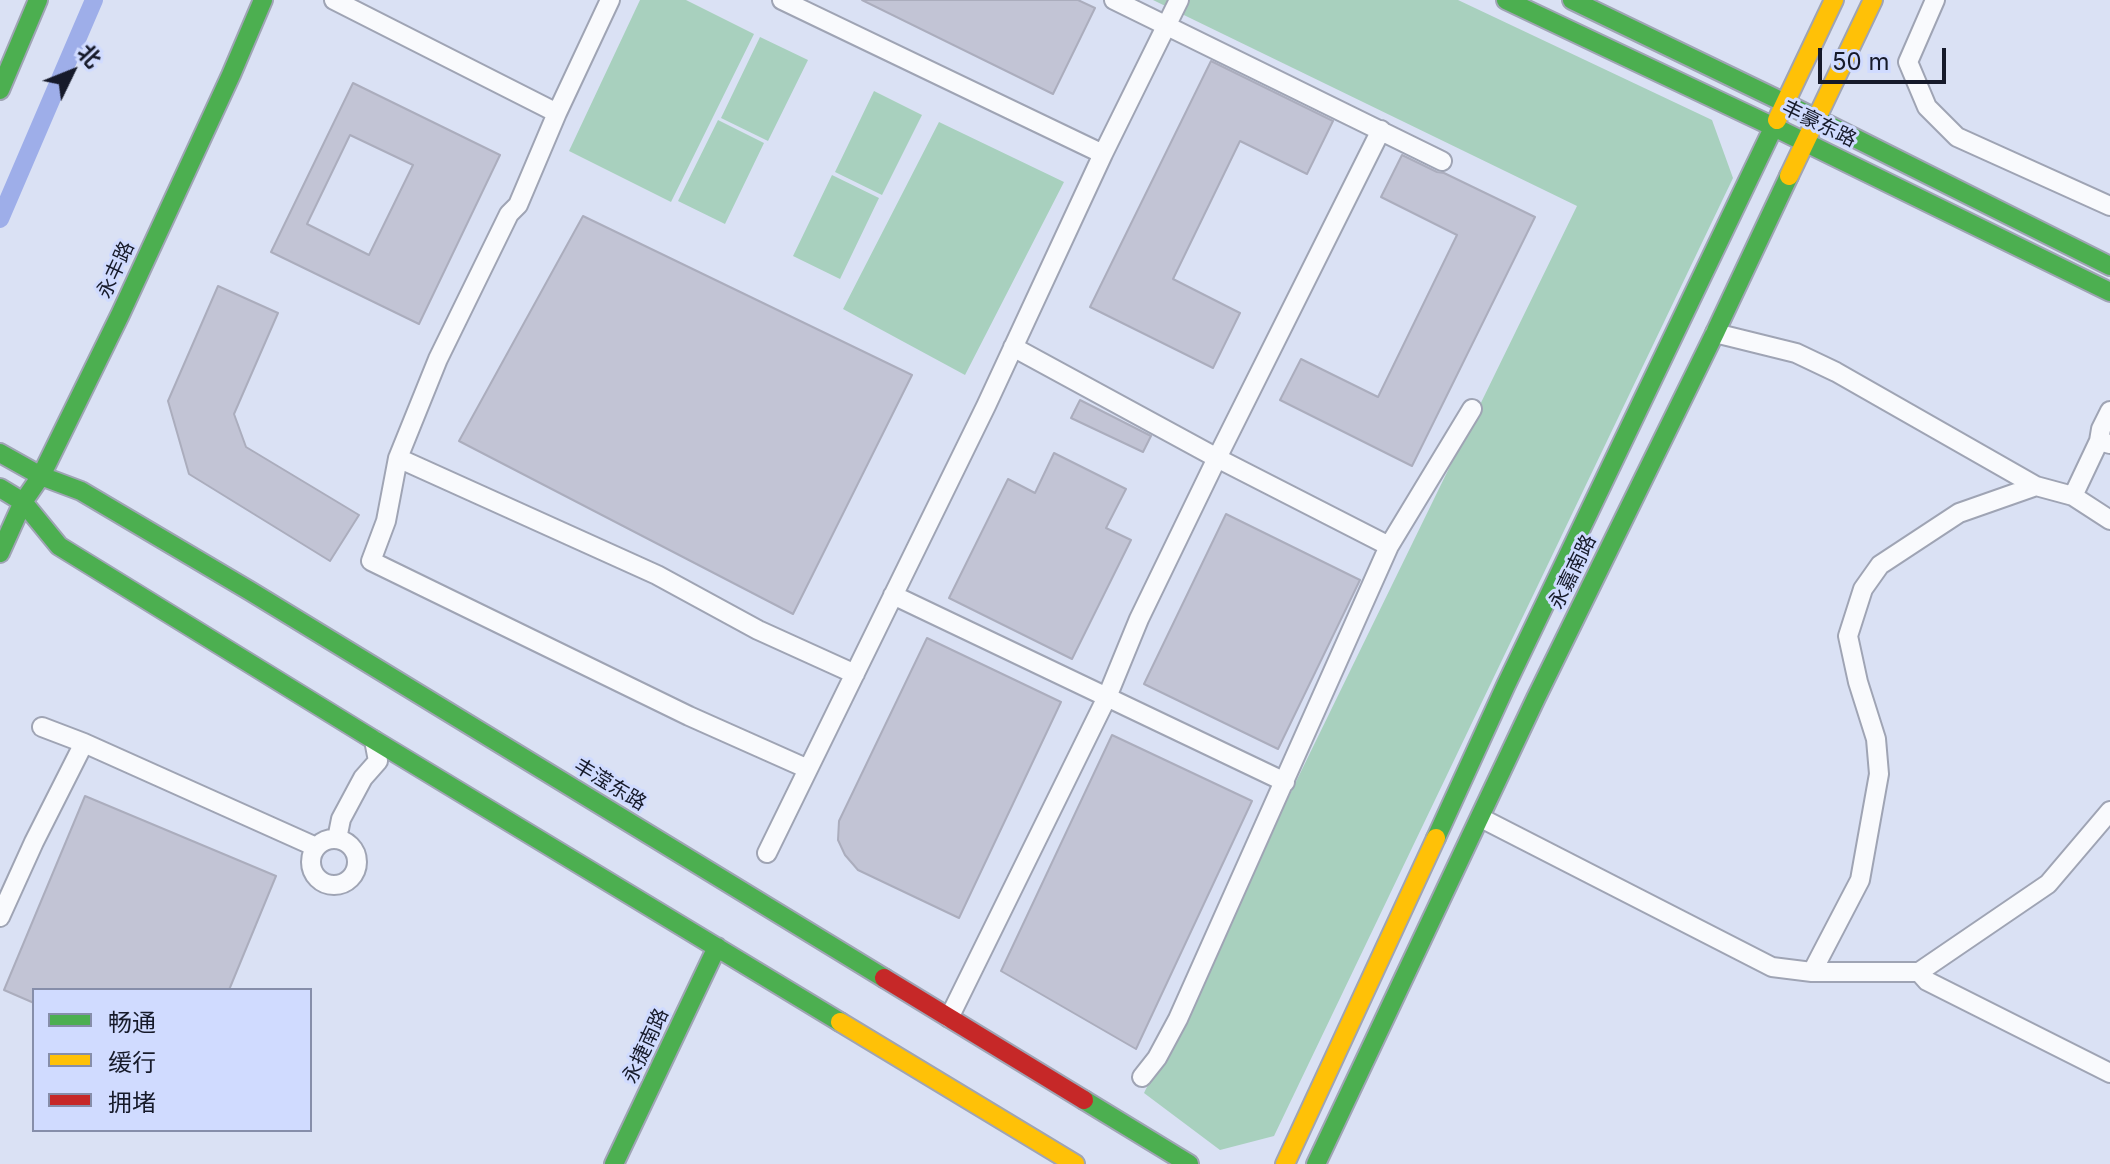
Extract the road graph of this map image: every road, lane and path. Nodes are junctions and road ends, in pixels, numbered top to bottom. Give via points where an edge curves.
1 (38, 0) edge
2 (263, 0) edge
3 (334, 0) edge
4 (610, 0) edge
5 (782, 0) edge
6 (1114, 0) edge
7 (1179, 0) edge
8 (1506, 0) edge
9 (1572, 0) edge
10 (1834, 0) edge
11 (1873, 0) edge
12 (1935, 0) edge
13 (1167, 25) junction
14 (0, 90) edge
15 (1785, 103) junction
16 (557, 113) junction
17 (1815, 118) junction
18 (1774, 127) junction
19 (1381, 130) junction
20 (1805, 142) junction
21 (1103, 154) junction
22 (1442, 161) dead end
23 (2110, 206) edge
24 (2110, 266) edge
25 (2110, 292) edge
26 (1715, 333) junction
27 (1013, 347) junction
28 (1472, 409) dead end
29 (2110, 411) edge
30 (2105, 442) edge
31 (2, 454) edge
32 (398, 458) junction
33 (1217, 458) junction
34 (41, 476) junction
35 (2036, 486) junction
36 (0, 488) edge
37 (2073, 496) junction
38 (23, 502) junction
39 (2110, 520) edge
40 (1389, 546) junction
41 (0, 553) edge
42 (893, 595) junction
43 (855, 674) junction
44 (1107, 697) junction
45 (42, 727) dead end
46 (374, 740) junction
47 (84, 743) junction
48 (808, 769) junction
49 (1285, 782) junction
50 (2110, 811) edge
51 (1481, 818) junction
52 (337, 839) junction
53 (316, 847) junction
54 (767, 853) dead end
55 (0, 917) edge
56 (717, 947) junction
57 (1812, 972) junction
58 (1919, 972) junction
59 (949, 1018) junction
60 (2110, 1073) edge
61 (1142, 1077) dead end
62 (614, 1164) edge
63 (1075, 1164) edge
64 (1189, 1164) edge
65 (1285, 1164) edge
66 (1316, 1164) edge

1 - 14 street
2 - 34 street, 永丰路
3 - 16 street
4 - 16 street
5 - 21 street
6 - 13 street
7 - 13 street
8 - 18 street, 丰豪东路
9 - 15 street, 丰豪东路
10 - 15 street, 永嘉南路
11 - 17 street, 永嘉南路
12 - 23 street via 1908,62 1927,107 1957,137
13 - 19 street
13 - 21 street
15 - 17 street, 丰豪东路
15 - 18 street, 永嘉南路
16 - 32 street via 518,205 438,359
17 - 20 street, 永嘉南路
17 - 24 street, 丰豪东路
18 - 20 street, 丰豪东路
18 - 65 street, 永嘉南路 via 1506,685
19 - 22 street
19 - 33 street
20 - 25 street, 丰豪东路
20 - 26 street, 永嘉南路
21 - 27 street
26 - 35 street via 1796,353 1836,372
26 - 51 street, 永嘉南路
27 - 33 street
27 - 42 street
28 - 40 street
29 - 30 street via 2101,429
30 - 37 street
31 - 34 street, 丰滢东路
32 - 43 street via 657,575 758,630
32 - 48 street via 386,521 371,561
33 - 40 street
33 - 44 street
34 - 38 street, 永丰路
34 - 59 street, 丰滢东路 via 81,491 250,591
35 - 37 street
35 - 57 street via 1959,513 1880,565 1863,589 1848,636 1876,739 1879,774 1860,880
36 - 38 street
37 - 39 street
38 - 41 street, 永丰路
38 - 46 street via 59,546
40 - 49 street
42 - 43 street
42 - 44 street
43 - 48 street
44 - 49 street
44 - 59 street
45 - 47 street
46 - 52 street via 378,761 341,819
46 - 56 street
47 - 53 street
47 - 55 street
48 - 54 street
49 - 61 street via 1178,1019
50 - 58 street via 2048,884
51 - 57 street via 1772,967
51 - 66 street, 永嘉南路
52 - 53 street
52 - 53 street via 350,846 356,859 354,873 344,883 329,885 316,876 311,862
56 - 62 street, 永捷南路
56 - 63 street
57 - 58 street
58 - 60 street via 1927,981
59 - 64 street, 丰滢东路

